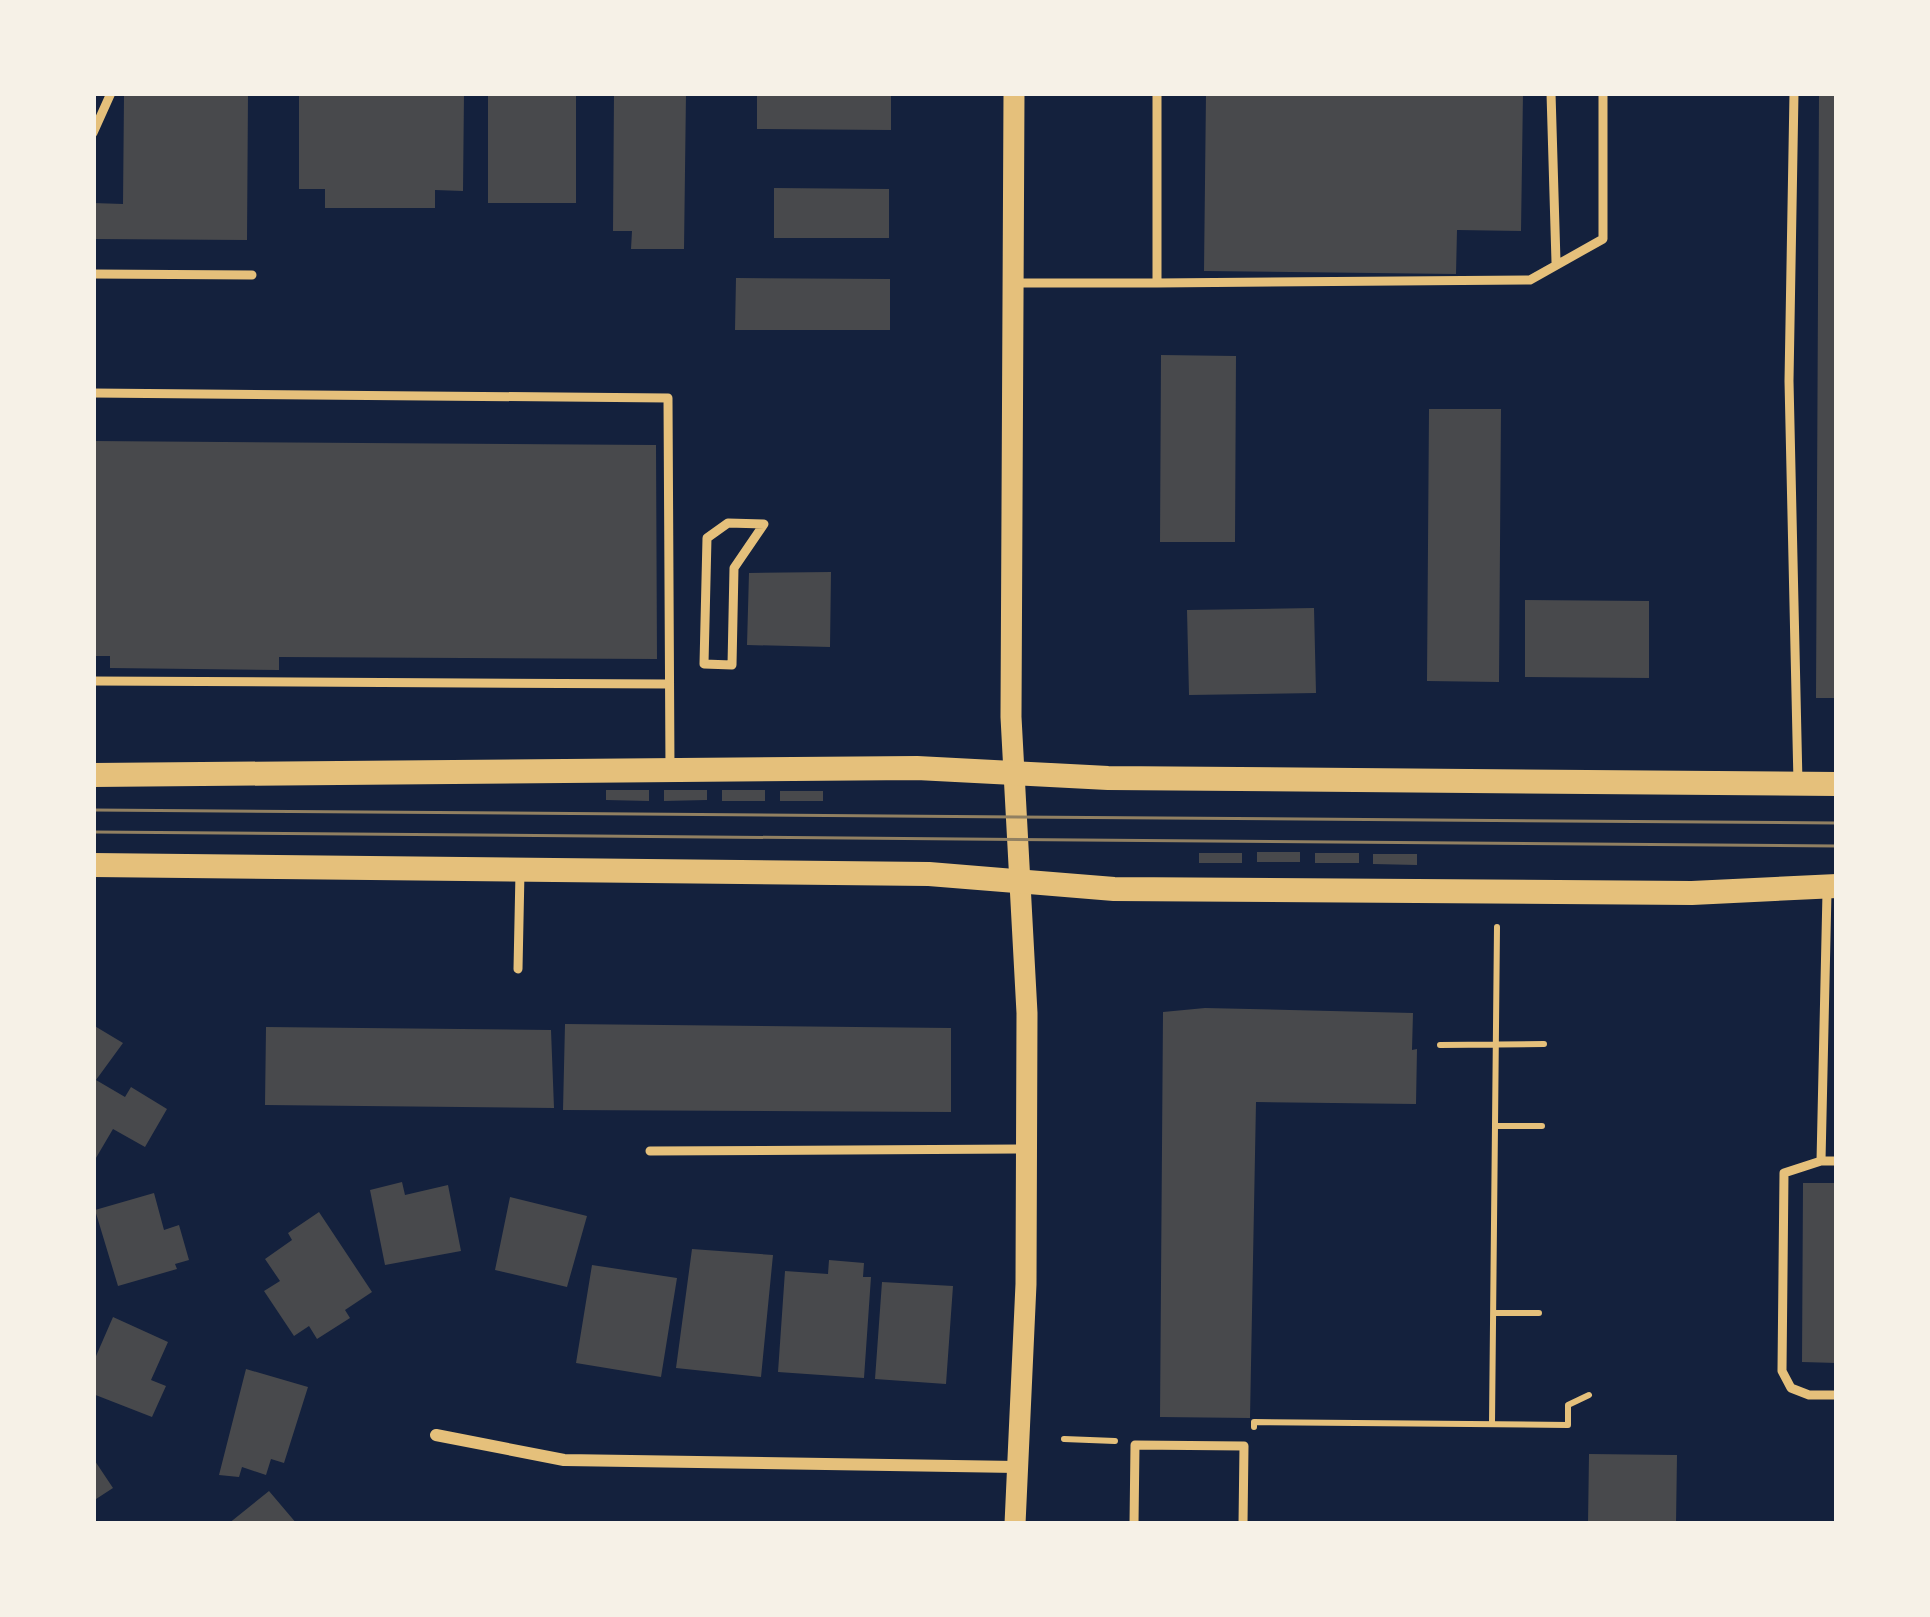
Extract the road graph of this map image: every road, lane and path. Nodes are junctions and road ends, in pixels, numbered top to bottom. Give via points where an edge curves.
1 (111, 93) edge
2 (1014, 93) edge
3 (1156, 93) edge
4 (1551, 93) edge
5 (1603, 93) edge
6 (1794, 93) edge
7 (93, 133) edge
8 (1556, 262) junction
9 (93, 274) edge
10 (253, 275) dead end
11 (1016, 283) junction
12 (1156, 283) junction
13 (93, 393) edge
14 (732, 665) joint
15 (93, 681) edge
16 (668, 684) junction
17 (670, 770) junction
18 (1013, 774) junction
19 (93, 775) edge
20 (1798, 784) junction
21 (1837, 784) edge
22 (93, 865) edge
23 (520, 866) junction
24 (1017, 883) junction
25 (1832, 886) edge
26 (1497, 927) dead end
27 (518, 969) dead end
28 (1544, 1044) dead end
29 (1439, 1045) dead end
30 (1495, 1045) junction
31 (1496, 1126) junction
32 (1542, 1126) dead end
33 (1024, 1149) junction
34 (650, 1151) dead end
35 (1821, 1161) junction
36 (1837, 1161) edge
37 (1494, 1313) junction
38 (1539, 1313) dead end
39 (1588, 1395) dead end
40 (1837, 1395) edge
41 (1492, 1423) junction
42 (436, 1435) dead end
43 (1064, 1439) dead end
44 (1135, 1445) junction
45 (1244, 1446) junction
46 (1016, 1467) junction
47 (1015, 1524) edge
48 (1135, 1524) edge
49 (1243, 1524) edge

1 - 7 lane
2 - 11 street
3 - 12 lane
4 - 8 lane
5 - 8 lane via 1603,239
6 - 20 lane via 1789,381
8 - 12 lane via 1530,280
9 - 10 lane
11 - 12 lane
11 - 18 street
13 - 16 lane via 668,398
14 - 14 lane via 734,568 764,524 728,523 707,538 704,664
15 - 16 lane
16 - 17 lane
17 - 18 main road
17 - 19 main road
18 - 20 main road
18 - 24 street
20 - 21 main road
22 - 23 main road
23 - 24 main road
23 - 27 lane
24 - 25 main road via 1590,893
24 - 33 street via 1028,1013
25 - 35 lane
26 - 30 path
28 - 30 path
29 - 30 path
30 - 31 path
31 - 32 path
31 - 37 path
33 - 34 lane
33 - 46 street
35 - 36 lane
35 - 40 lane via 1784,1173 1781,1371 1791,1388
37 - 38 path
37 - 41 path
39 - 41 path via 1568,1405 1568,1425
41 - 45 path via 1254,1422 1254,1440
42 - 46 street via 563,1460
43 - 44 path
44 - 45 lane
44 - 48 lane
45 - 49 lane
46 - 47 street

